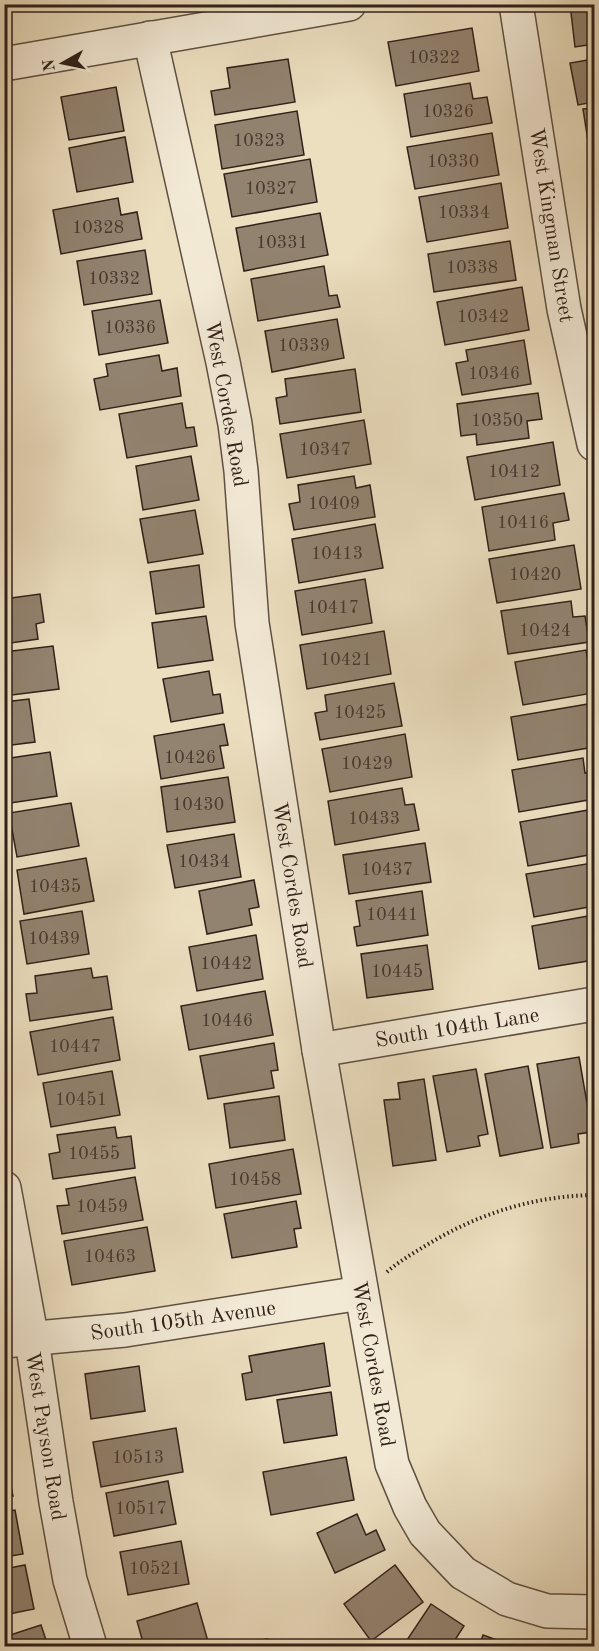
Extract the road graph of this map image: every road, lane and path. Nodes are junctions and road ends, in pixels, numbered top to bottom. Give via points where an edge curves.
1 (349, 4) edge
2 (516, 4) edge
3 (150, 38) junction
4 (5, 63) edge
5 (594, 444) edge
6 (594, 1004) edge
7 (319, 1050) junction
8 (4, 1188) edge
9 (594, 1195) edge
10 (354, 1256) junction
11 (361, 1293) junction
12 (18, 1340) edge
13 (594, 1612) edge
14 (90, 1647) edge

1 - 3 street
2 - 5 street, West Kingman Street via 564,309
3 - 4 street
3 - 7 street, West Cordes Road via 235,424 252,623
6 - 7 street, South 104th Lane
7 - 10 street, West Cordes Road
8 - 12 street, West Payson Road
9 - 10 path via 534,1201 477,1218 450,1230 383,1275 380,1251
10 - 11 street, West Cordes Road
11 - 12 street, South 105th Avenue via 125,1330
11 - 13 street, West Cordes Road via 392,1464 425,1533 463,1574 507,1599 547,1611
12 - 14 street, West Payson Road via 70,1580

